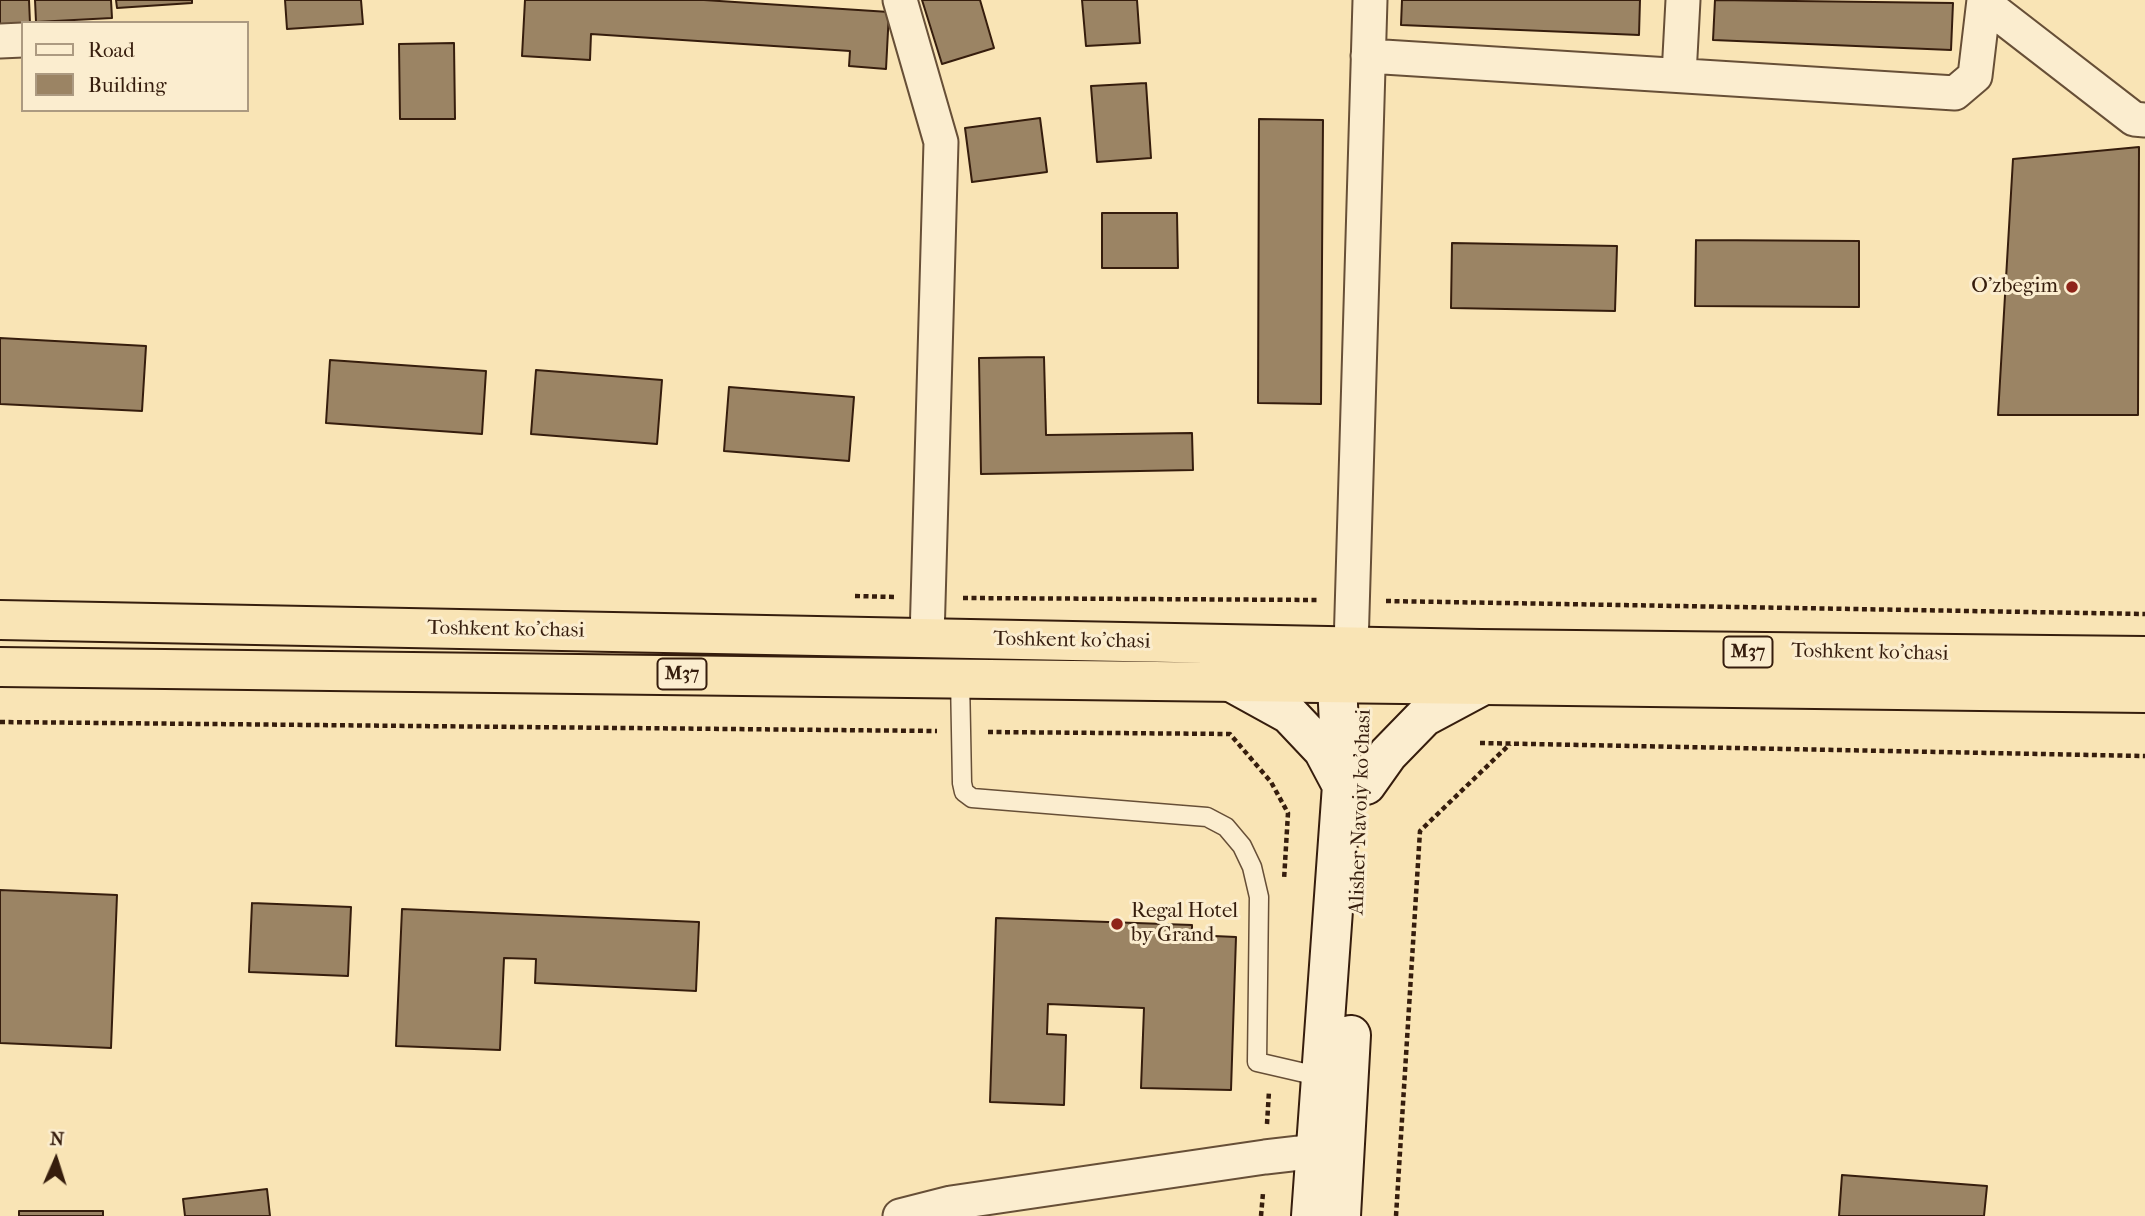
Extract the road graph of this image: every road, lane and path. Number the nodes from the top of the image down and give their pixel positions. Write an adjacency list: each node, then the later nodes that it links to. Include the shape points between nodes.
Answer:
1 (900, 0): 11 (street, via 941,142)
2 (1370, 0): 7 (street)
3 (1683, 0): 8 (street)
4 (1984, 1): 8 (street, via 1975,76 1955,93); 9 (street, via 2134,120)
5 (21, 40): 6 (street)
6 (0, 41)
7 (1368, 56): 8 (street); 12 (street)
8 (1679, 75)
9 (2145, 120)
10 (847, 596): 11 (path)
11 (928, 598): 12 (path); 15 (street)
12 (1352, 600): 13 (path); 16 (street)
13 (2145, 614)
14 (0, 620): 15 (highway, Toshkent ko'chasi / M37)
15 (927, 638): 16 (highway, Toshkent ko'chasi / M37)
16 (1351, 647): 17 (highway, Toshkent ko'chasi / M37); 21 (main road, Alisher Navoiy ko'chasi)
17 (2145, 656)
18 (0, 667): 19 (highway, Toshkent ko'chasi / M37)
19 (960, 678): 20 (highway, Toshkent ko'chasi / M37); 25 (lane)
20 (1231, 682): 21 (highway, Toshkent ko'chasi / M37); 29 (main road, via 1289,714)
21 (1350, 684): 22 (highway, Toshkent ko'chasi / M37); 29 (main road, Alisher Navoiy ko'chasi)
22 (1480, 687): 23 (highway, Toshkent ko'chasi / M37); 29 (main road, via 1424,716)
23 (2145, 692)
24 (0, 722): 25 (path)
25 (961, 732): 30 (path, via 1230,734 1271,782 1289,813); 31 (lane, via 962,783 972,798 1207,817 1226,827 1252,867 1259,897 1256,1056 1258,1062)
26 (1480, 743): 27 (path)
27 (1510, 744): 28 (path); 40 (path, via 1420,831)
28 (2145, 756)
29 (1354, 785): 32 (main road, Alisher Navoiy ko'chasi); 33 (main road, Alisher Navoiy ko'chasi)
30 (1283, 894)
31 (1271, 1067): 32 (lane); 34 (path)
32 (1322, 1077): 33 (main road, Alisher Navoiy ko'chasi)
33 (1331, 1151): 34 (street); 38 (main road, Alisher Navoiy ko'chasi); 39 (main road, Alisher Navoiy ko'chasi)
34 (1265, 1157): 35 (street); 37 (path)
35 (951, 1210): 36 (street)
36 (900, 1216)
37 (1261, 1216)
38 (1311, 1216)
39 (1341, 1216)
40 (1396, 1216)

